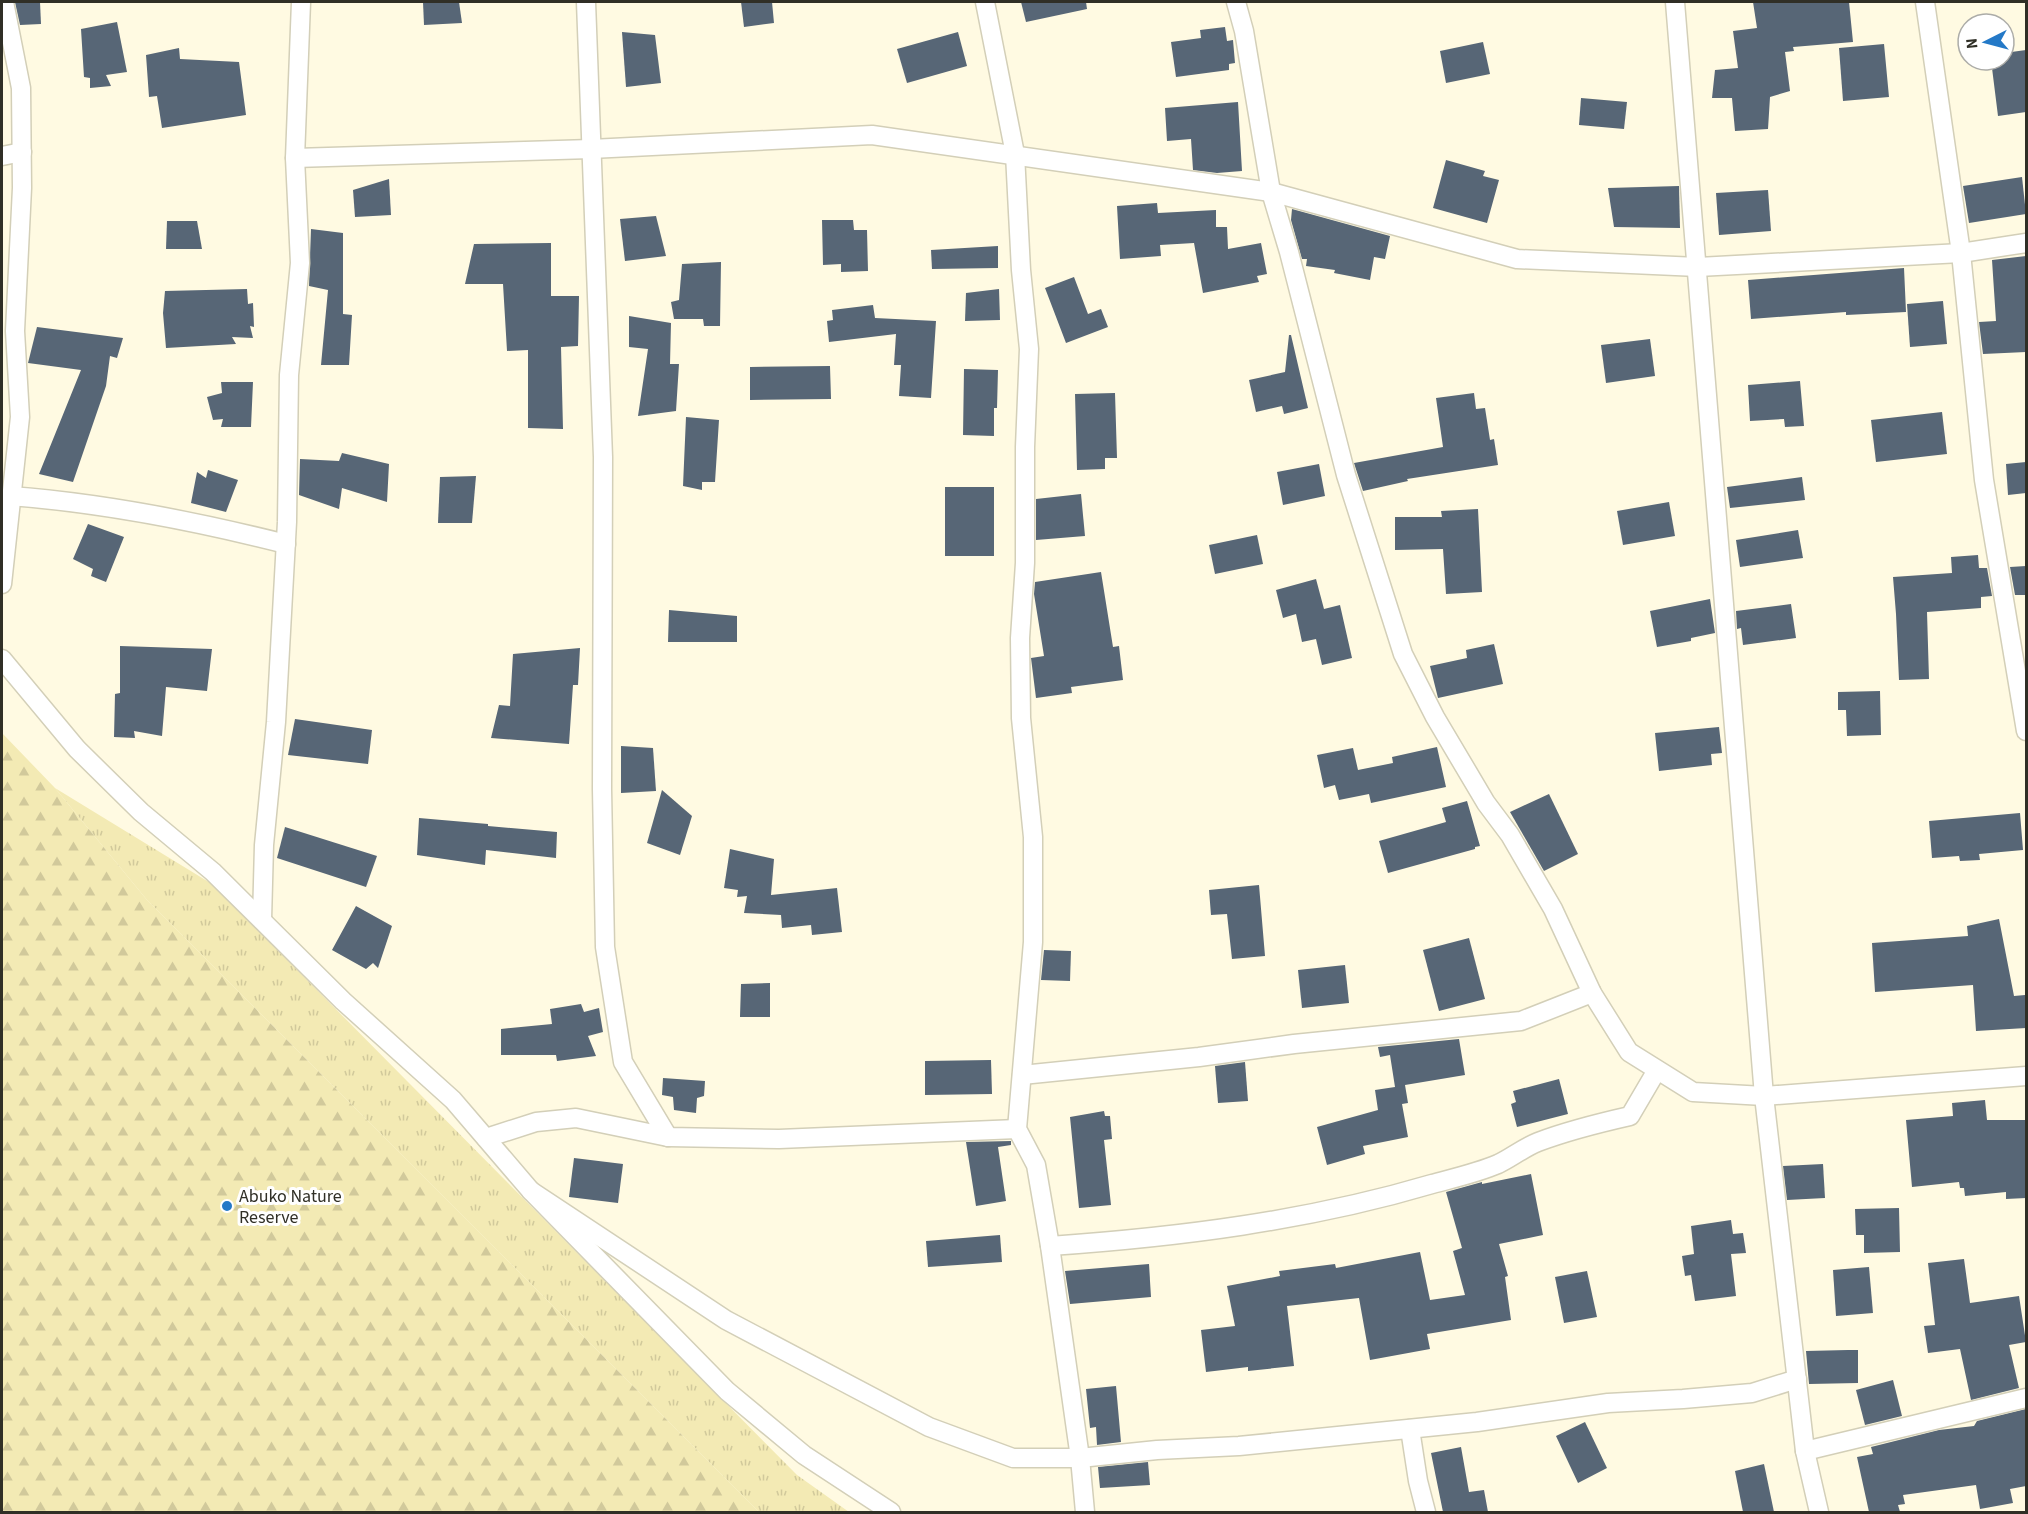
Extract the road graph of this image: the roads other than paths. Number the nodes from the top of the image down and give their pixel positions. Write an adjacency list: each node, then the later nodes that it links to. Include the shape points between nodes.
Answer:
1 (4, 2): 9 (street, via 21,88)
2 (301, 2): 12 (street)
3 (586, 2): 8 (street)
4 (985, 2): 10 (street)
5 (1236, 2): 13 (street)
6 (1675, 2): 16 (street)
7 (1925, 2): 15 (street)
8 (591, 149): 10 (street, via 872,135); 12 (street); 29 (street, via 603,457 605,947 623,1062)
9 (22, 152): 11 (street); 17 (street, via 15,332 20,417)
10 (1015, 154): 13 (street); 25 (street, via 1029,349 1021,718 1033,837 1033,942)
11 (2, 156)
12 (296, 158): 18 (street, via 300,263 289,375)
13 (1271, 192): 16 (street, via 1517,259); 23 (street, via 1346,475 1403,654 1485,803 1510,836 1553,909)
14 (2026, 243): 15 (street)
15 (1960, 253): 16 (street); 21 (street, via 1984,480)
16 (1698, 267): 27 (street)
17 (10, 496): 18 (street, via 119,508); 19 (street)
18 (286, 544): 22 (street)
19 (2, 584)
20 (2, 659): 22 (street, via 77,749)
21 (2026, 731)
22 (262, 920): 30 (street, via 343,1001 453,1100)
23 (1592, 993): 24 (street, via 1629,1052); 25 (street, via 1521,1021)
24 (1657, 1070): 27 (street, via 1693,1092); 32 (street, via 1630,1116 1535,1143 1498,1164 1431,1185 1290,1219 1131,1240)
25 (1022, 1075): 28 (street)
26 (2026, 1076): 27 (street)
27 (1764, 1095): 33 (street)
28 (1017, 1129): 29 (street, via 779,1139); 32 (street, via 1035,1165)
29 (668, 1137): 30 (street, via 576,1118 536,1122)
30 (486, 1138): 31 (street)
31 (531, 1191): 37 (street, via 726,1320 928,1427 1013,1458); 38 (street, via 727,1390 804,1455)
32 (1050, 1246): 37 (street)
33 (1797, 1379): 35 (street, via 1752,1393 1608,1402); 36 (street)
34 (2026, 1398): 36 (street)
35 (1410, 1429): 37 (street); 40 (street)
36 (1805, 1451): 41 (street)
37 (1080, 1458): 39 (street)
38 (891, 1512)
39 (1085, 1512)
40 (1426, 1512)
41 (1819, 1512)

